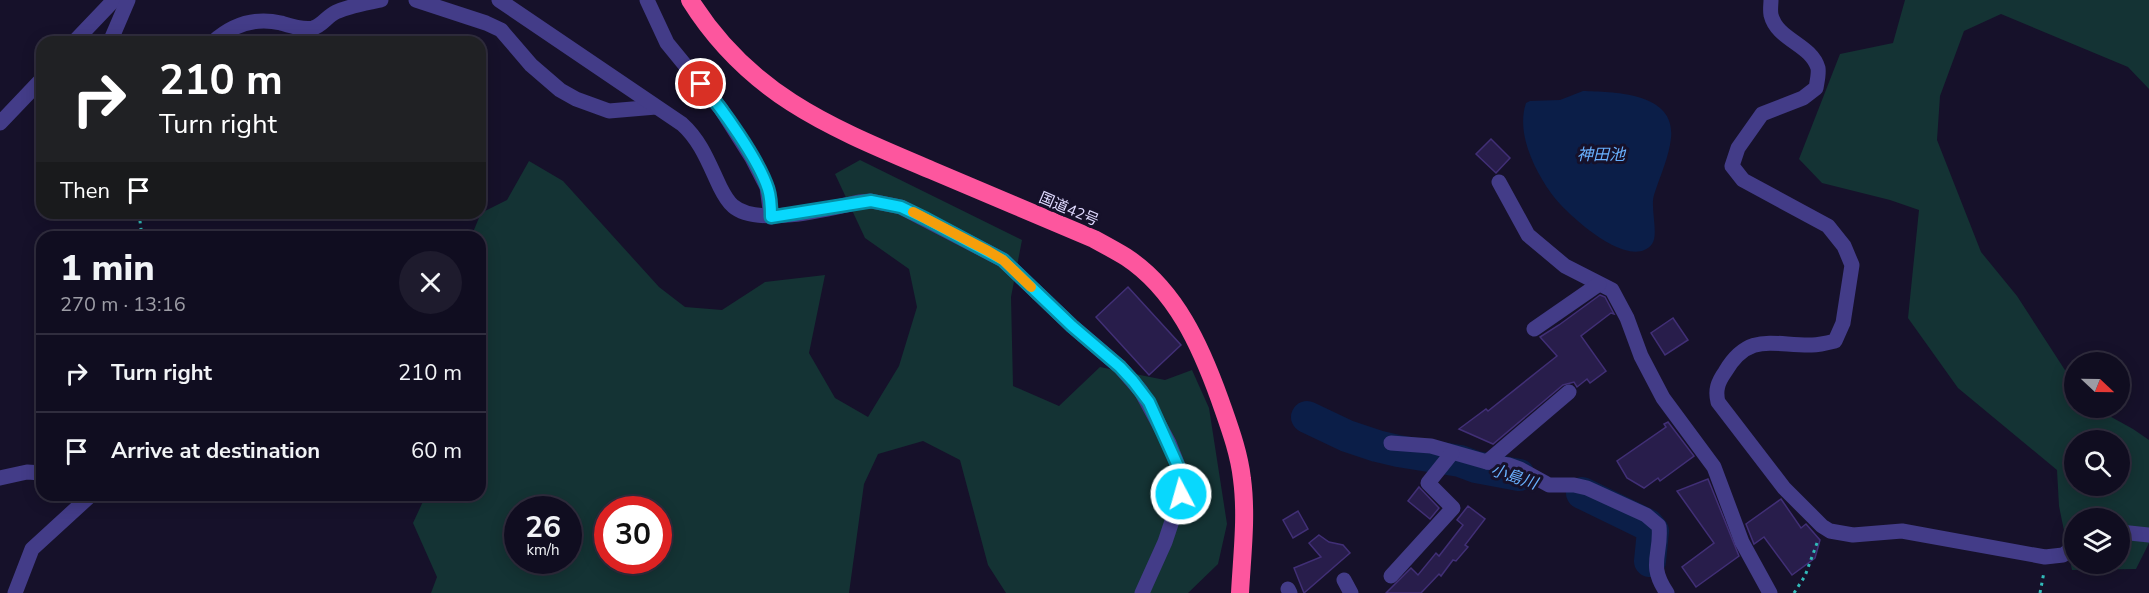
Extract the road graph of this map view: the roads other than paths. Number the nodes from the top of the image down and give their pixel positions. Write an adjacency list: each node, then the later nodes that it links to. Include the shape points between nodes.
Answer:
1 (114, 0): 9 (street)
2 (128, 0): 10 (street)
3 (381, 0): 11 (street, via 339,11 309,28 259,20 242,23)
4 (416, 0): 13 (street, via 501,30 531,65 576,99 609,111)
5 (499, 0): 13 (street)
6 (647, 0): 16 (street, via 667,43 709,92 752,158 767,187)
7 (690, 0): 32 (highway, 国道42号, via 726,48 785,100 841,131 1094,239 1128,258 1156,284 1200,349 1238,455 1244,502)
8 (1770, 0): 28 (street, via 1771,15 1778,28 1810,54 1818,70 1816,88 1803,98 1762,114 1738,148 1732,166 1743,180 1828,226 1844,246 1852,265 1848,300 1835,341 1752,345 1733,360 1718,383 1718,402 1784,488 1830,531 1852,535 1902,531 2045,557)
9 (80, 36)
10 (113, 36)
11 (220, 36)
12 (36, 85): 14 (street)
13 (656, 107): 16 (street, via 692,133 732,206 749,214)
14 (0, 123)
15 (1499, 182): 17 (street, via 1528,234 1565,266)
16 (771, 217): 31 (street, via 871,201 901,207 1003,260 1120,367 1149,402 1184,482 1165,542)
17 (1599, 284): 18 (street); 34 (street, via 1609,287 1617,297 1658,389 1714,467 1742,542)
18 (1534, 329)
19 (1569, 392): 22 (street)
20 (1391, 443): 21 (street, via 1431,446)
21 (1452, 453): 22 (street); 29 (street, via 1428,483 1453,508)
22 (1487, 462): 33 (street, via 1520,469 1549,485 1587,488 1646,514 1659,526 1655,563 1657,577)
23 (36, 473): 24 (street)
24 (0, 478)
25 (84, 501): 30 (street, via 32,549)
26 (2130, 533): 27 (street)
27 (2149, 535)
28 (2064, 554)
29 (1391, 576)
30 (15, 593)
31 (1142, 593)
32 (1240, 593)
33 (1667, 593)
34 (1770, 593)

